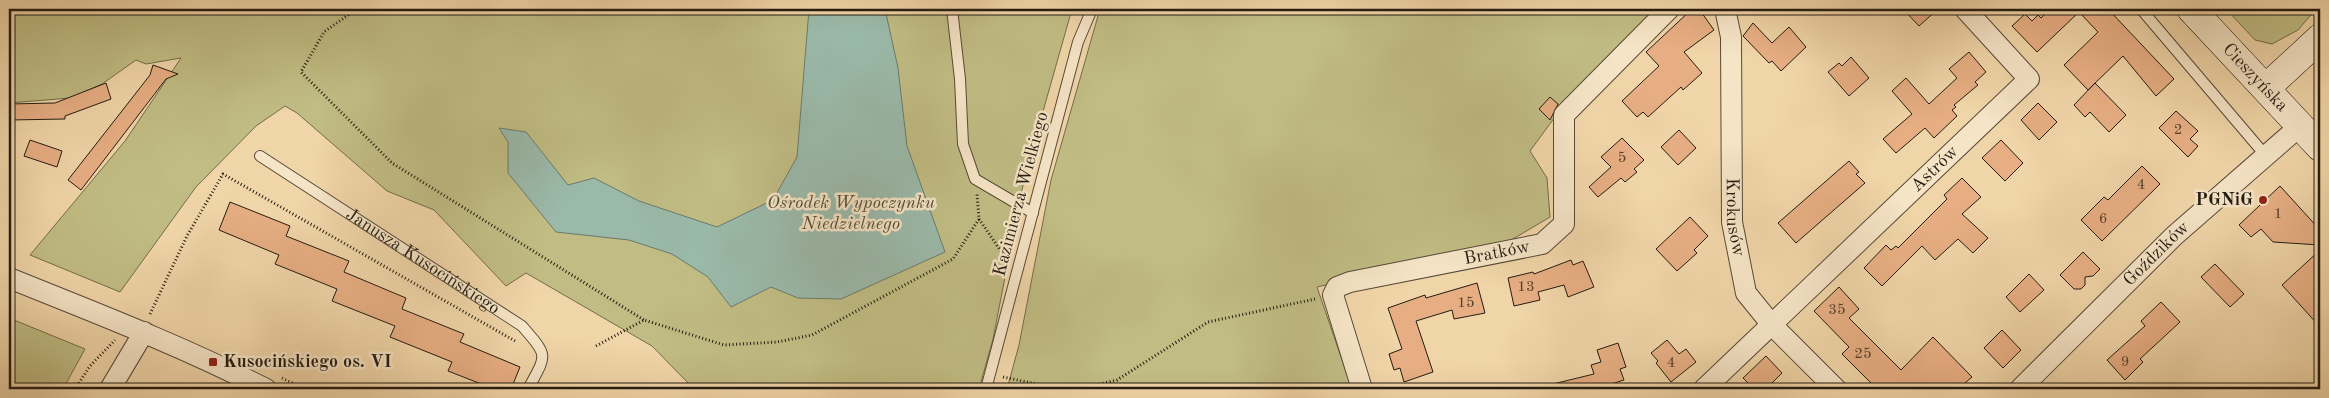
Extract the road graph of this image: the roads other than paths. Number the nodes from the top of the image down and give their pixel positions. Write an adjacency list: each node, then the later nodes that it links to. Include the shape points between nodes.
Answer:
1 (952, 9): 14 (lane, via 963,144 975,179)
2 (1092, 9): 14 (lane, Kazimierza Wielkiego, via 1078,42)
3 (1669, 9): 22 (street, Bratków, via 1564,115 1564,224 1542,244 1337,287 1333,295)
4 (1725, 9): 17 (street, Krokusów, via 1731,37 1732,222 1746,293)
5 (1965, 9): 17 (street, Astrów, via 2029,79)
6 (2141, 9): 13 (lane)
7 (2191, 9): 9 (main road, Cieszyńska)
8 (2320, 38): 9 (main road)
9 (2266, 88): 10 (main road, Cieszyńska)
10 (2300, 126): 11 (main road, Cieszyńska); 13 (street, Goździków)
11 (2320, 147)
12 (260, 156): 20 (lane, Janusza Kusocińskiego, via 522,326 542,350 543,361)
13 (2266, 156): 25 (street, Goździków, via 2174,236)
14 (1033, 213): 21 (lane, Kazimierza Wielkiego)
15 (9, 278): 16 (street)
16 (147, 323): 18 (street); 19 (street)
17 (1772, 325): 23 (street); 24 (street, Krokusów)
18 (110, 389)
19 (266, 389)
20 (528, 389)
21 (986, 389)
22 (1362, 389)
23 (1704, 389)
24 (1836, 389)
25 (2020, 389)

